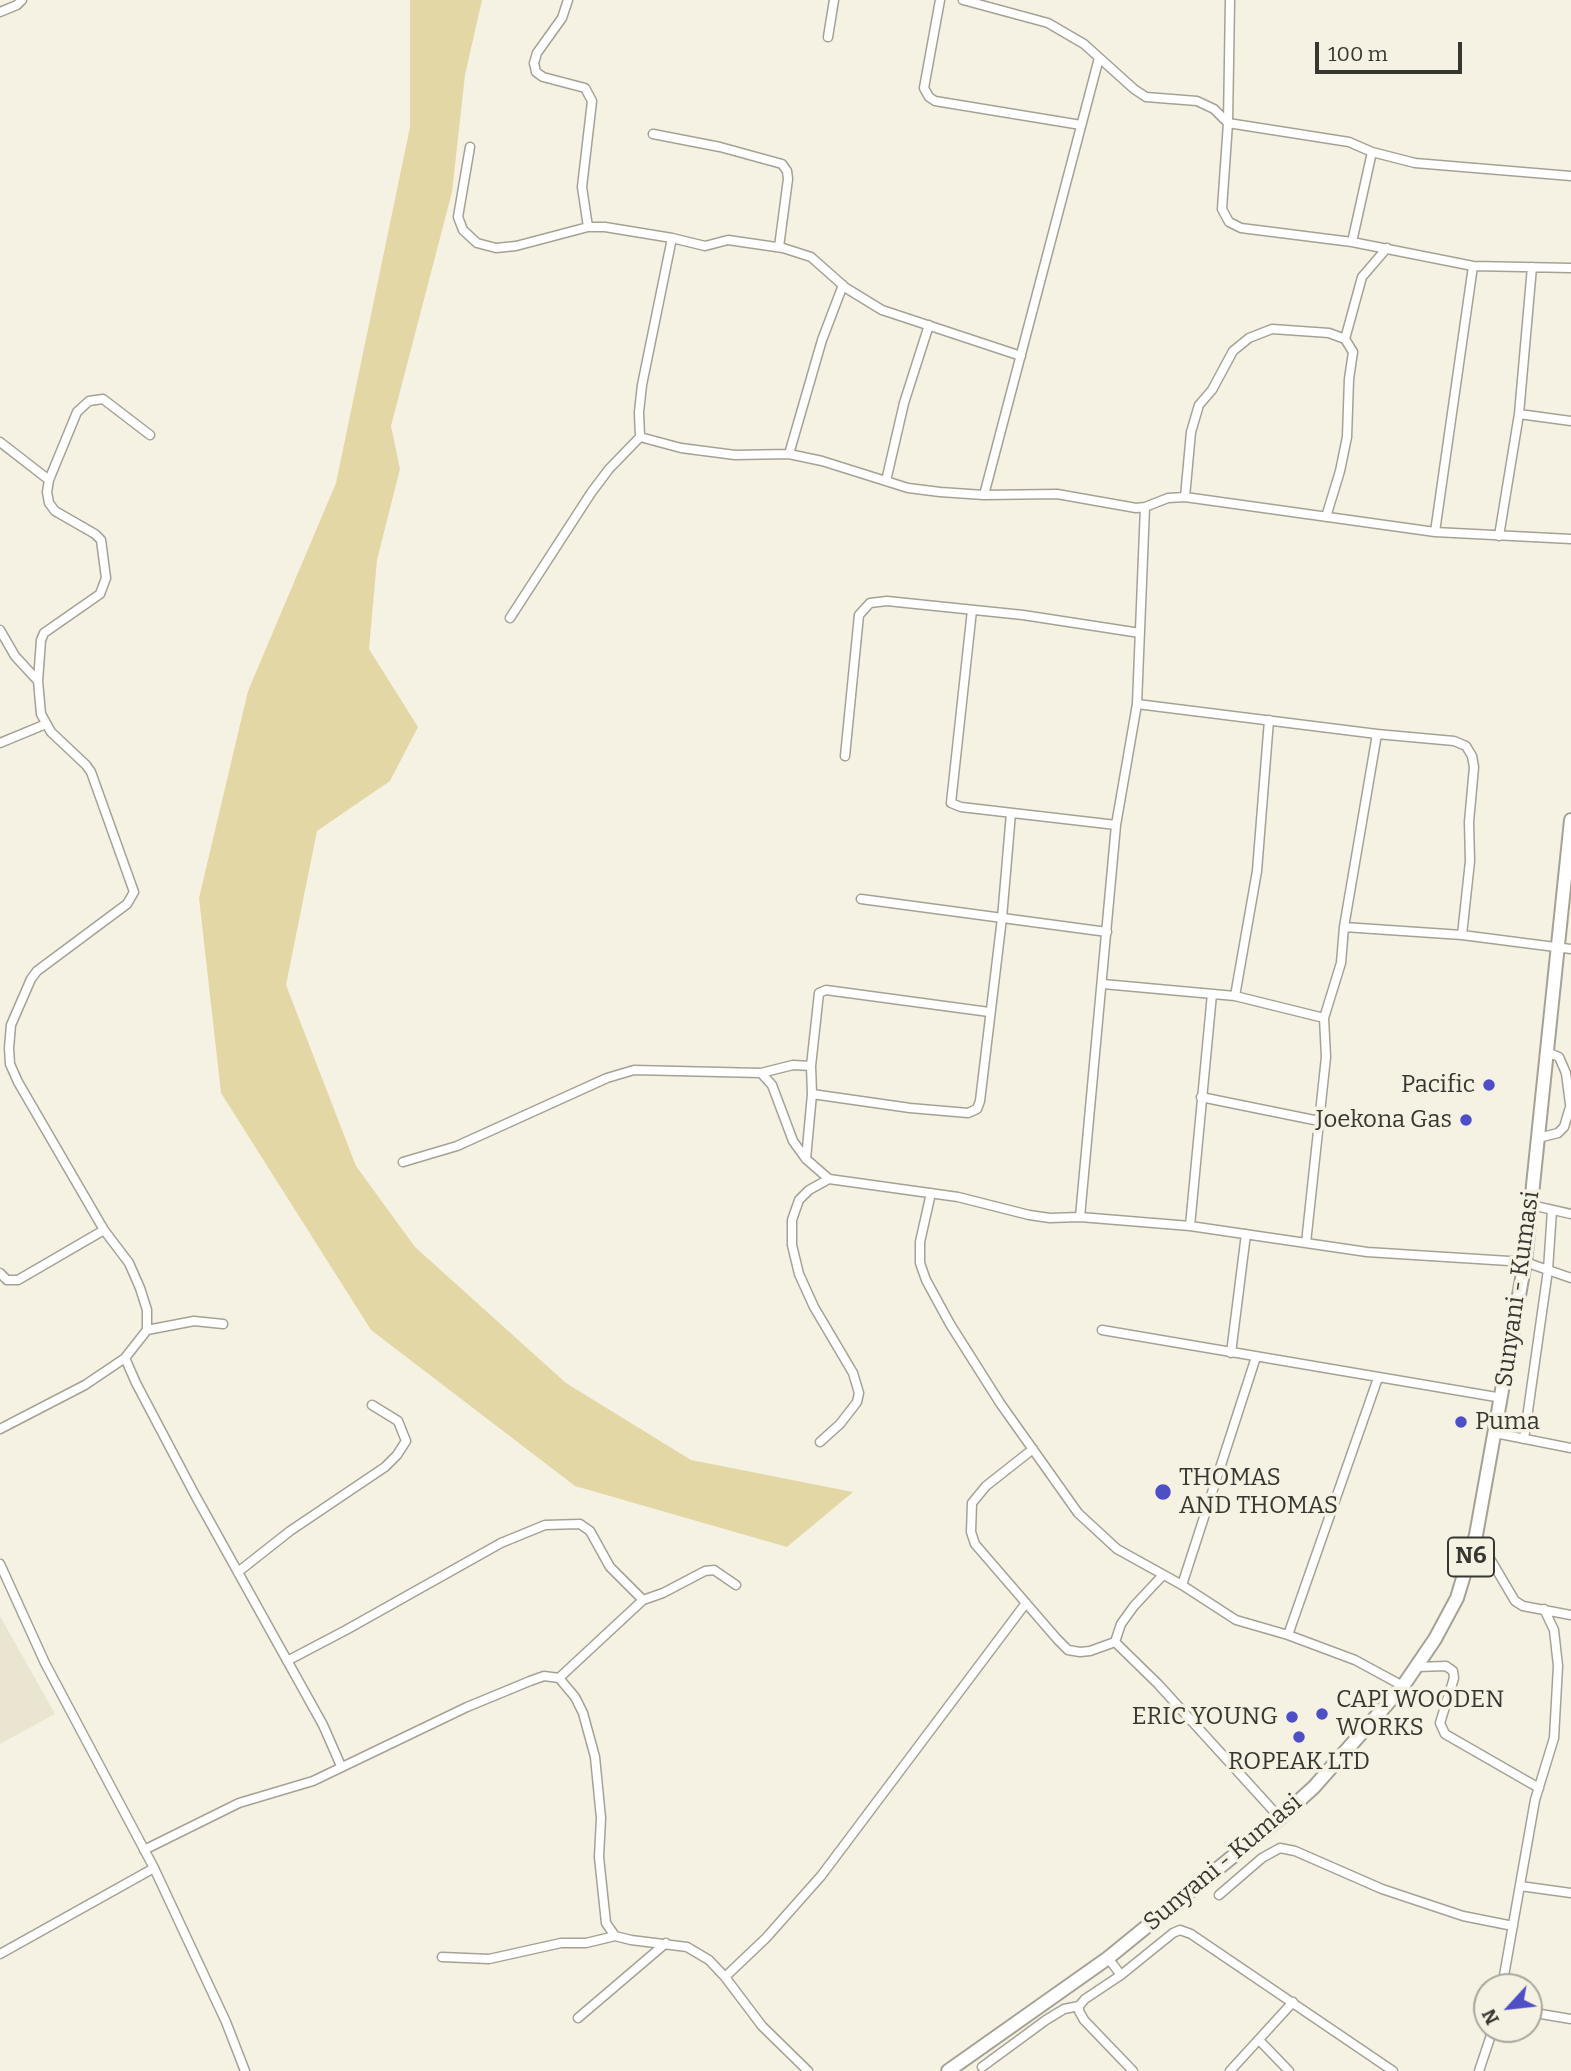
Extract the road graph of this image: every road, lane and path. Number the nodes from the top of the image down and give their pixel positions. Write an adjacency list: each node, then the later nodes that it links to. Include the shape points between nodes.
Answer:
1 (22, 0): 7 (street)
2 (568, 0): 16 (street, via 534,62 543,77 585,88 592,100 582,187)
3 (835, 0): 8 (street)
4 (940, 0): 11 (street, via 924,88 929,96)
5 (963, 0): 9 (street, via 1048,23)
6 (1230, 0): 10 (street)
7 (0, 12)
8 (828, 37)
9 (1099, 58): 10 (street, via 1146,97 1197,101); 11 (street)
10 (1228, 123): 14 (street, via 1349,142); 18 (street, via 1222,209 1229,222 1241,228)
11 (1081, 125): 27 (street)
12 (653, 134): 19 (street, via 782,164 788,178)
13 (470, 146): 16 (street, via 458,217 463,230 477,243 496,248 516,246)
14 (1372, 152): 15 (street, via 1415,163); 18 (street)
15 (1571, 176)
16 (588, 228): 17 (street)
17 (672, 238): 19 (street, via 705,246 728,240); 31 (street, via 642,385)
18 (1352, 242): 20 (street)
19 (779, 247): 24 (street, via 811,257)
20 (1387, 248): 21 (street); 26 (street, via 1362,277)
21 (1473, 266): 22 (street); 40 (street)
22 (1532, 267): 23 (street); 28 (street)
23 (1571, 268)
24 (843, 285): 25 (street, via 882,310); 33 (street)
25 (929, 325): 27 (street); 35 (street)
26 (1345, 339): 37 (street, via 1329,333 1272,329 1233,351 1199,405 1191,432); 39 (street, via 1353,352 1347,437)
27 (1021, 356): 36 (street)
28 (1519, 414): 29 (street); 41 (street)
29 (1571, 421)
30 (150, 435): 34 (street, via 103,399 89,401 77,412)
31 (640, 437): 33 (street, via 735,455); 44 (street, via 591,493)
32 (1, 444): 34 (street)
33 (789, 454): 35 (street)
34 (48, 480): 47 (street, via 49,503 55,511 100,540 106,578 100,594 44,633)
35 (886, 481): 36 (street)
36 (984, 495): 38 (street, via 1057,494)
37 (1185, 497): 38 (street); 39 (street)
38 (1145, 507): 46 (street)
39 (1326, 517): 40 (street)
40 (1435, 532): 41 (street)
41 (1499, 536): 42 (street)
42 (1571, 539)
43 (972, 610): 46 (street); 53 (street, via 887,601 870,603 859,615); 54 (street, via 950,799 954,806)
44 (510, 618)
45 (0, 631): 47 (street)
46 (1140, 633): 48 (street)
47 (38, 681): 50 (street)
48 (1137, 704): 49 (street); 56 (street)
49 (1269, 720): 51 (street); 65 (street, via 1257,871)
50 (46, 724): 52 (street); 85 (street, via 91,772 134,892 127,904 31,979 11,1025 10,1064)
51 (1377, 734): 59 (street); 61 (street, via 1454,741 1466,746 1472,756 1470,861)
52 (0, 743)
53 (845, 756)
54 (1011, 813): 56 (street); 58 (street)
55 (1571, 820): 62 (main road, Sunyani - Kumasi / N6)
56 (1116, 825): 60 (street)
57 (861, 899): 58 (street)
58 (1002, 918): 60 (street); 66 (street)
59 (1344, 927): 61 (street); 67 (street, via 1337,979)
60 (1107, 932): 63 (street)
61 (1462, 935): 62 (street)
62 (1564, 949): 68 (main road, Sunyani - Kumasi / N6)
63 (1103, 984): 64 (street); 83 (street)
64 (1212, 994): 65 (street); 72 (street)
65 (1235, 996): 67 (street)
66 (989, 1012): 69 (street, via 826,990 819,993); 71 (street, via 977,1109 968,1113 910,1108)
67 (1324, 1018): 74 (street, via 1327,1044)
68 (1547, 1052): 73 (street, via 1559,1057); 75 (main road, Sunyani - Kumasi / N6)
69 (811, 1066): 70 (street); 71 (street)
70 (761, 1073): 76 (street, via 775,1092 793,1141); 77 (street, via 634,1070 457,1146)
71 (812, 1094): 76 (street)
72 (1201, 1097): 74 (street); 84 (street)
73 (1571, 1104): 75 (street, via 1564,1127)
74 (1319, 1121): 87 (street)
75 (1538, 1138): 80 (main road, Sunyani - Kumasi / N6)
76 (806, 1159): 78 (street)
77 (403, 1162)
78 (829, 1179): 79 (street); 104 (street, via 799,1199 792,1220 792,1245 799,1274 853,1373 859,1393 840,1424)
79 (931, 1193): 83 (street, via 1028,1215); 106 (street, via 919,1242 926,1280 969,1355)
80 (1531, 1205): 81 (street); 88 (main road, Sunyani - Kumasi / N6)
81 (1552, 1210): 82 (street); 89 (street)
82 (1571, 1214)
83 (1080, 1217): 84 (street)
84 (1190, 1226): 86 (street)
85 (104, 1230): 90 (street, via 18,1280 7,1280); 93 (street, via 129,1263 147,1310)
86 (1246, 1234): 87 (street); 95 (street)
87 (1306, 1243): 88 (street, via 1397,1255)
88 (1525, 1262): 89 (street); 99 (main road, Sunyani - Kumasi / N6)
89 (1548, 1270): 91 (street); 103 (street)
90 (0, 1273)
91 (1571, 1278)
92 (223, 1324): 93 (street, via 194,1321)
93 (147, 1330): 97 (street)
94 (1102, 1330): 95 (street)
95 (1231, 1353): 96 (street)
96 (1256, 1357): 98 (street); 112 (street)
97 (125, 1358): 101 (street, via 86,1385); 109 (street)
98 (1378, 1378): 99 (street); 117 (street)
99 (1502, 1398): 102 (main road, Sunyani - Kumasi / N6)
100 (372, 1405): 109 (street, via 398,1422 406,1441 397,1455)
101 (0, 1429)
102 (1495, 1433): 103 (street); 107 (main road, Sunyani - Kumasi / N6)
103 (1524, 1439): 105 (street)
104 (820, 1442)
105 (1571, 1448)
106 (1033, 1449): 110 (street, via 1078,1513 1117,1549); 114 (street, via 972,1503 975,1544)
107 (1476, 1535): 115 (street, via 1515,1601); 120 (main road, Sunyani - Kumasi / N6, via 1457,1598)
108 (0, 1564): 126 (street, via 45,1663)
109 (238, 1572): 119 (street)
110 (1163, 1575): 112 (street); 118 (street, via 1121,1624)
111 (736, 1585): 113 (street, via 714,1570 705,1571)
112 (1182, 1585): 117 (street, via 1236,1620)
113 (643, 1600): 119 (street, via 610,1567 590,1531 580,1524 545,1525 501,1543); 121 (street)
114 (1026, 1603): 118 (street, via 1068,1650 1090,1651); 139 (street, via 821,1876)
115 (1544, 1609): 116 (street); 124 (street, via 1554,1629 1558,1666 1553,1738)
116 (1571, 1615)
117 (1287, 1635): 122 (street, via 1355,1660)
118 (1115, 1642): 125 (street)
119 (287, 1661): 123 (street)
120 (1417, 1667): 122 (main road, Sunyani - Kumasi / N6); 124 (street, via 1446,1666 1453,1671 1440,1723 1446,1734)
121 (559, 1678): 123 (street, via 544,1676 530,1681); 132 (street, via 583,1713 595,1757 601,1818 599,1857 607,1923)
122 (1403, 1686): 125 (main road, Sunyani - Kumasi / N6, via 1314,1787)
123 (341, 1766): 126 (street, via 313,1781 239,1803)
124 (1539, 1788): 128 (street)
125 (1280, 1818): 136 (main road, Sunyani - Kumasi / N6)
126 (144, 1850): 127 (street)
127 (154, 1868): 134 (street); 149 (street)
128 (1520, 1886): 129 (street); 131 (street)
129 (1571, 1893)
130 (1219, 1895): 131 (street, via 1280,1848 1382,1889)
131 (1513, 1927): 137 (street)
132 (615, 1936): 133 (street); 135 (street, via 489,1959)
133 (666, 1944): 139 (street, via 687,1947); 143 (street)
134 (0, 1954)
135 (442, 1957)
136 (1108, 1958): 138 (street); 147 (main road, Sunyani - Kumasi / N6)
137 (1505, 1973)
138 (1121, 1975): 140 (street, via 1180,1930); 141 (street)
139 (725, 1976): 150 (street, via 762,2026)
140 (1293, 2002): 145 (street); 155 (street)
141 (1079, 2006): 148 (street, via 1046,2020); 152 (street, via 1084,2020)
142 (1543, 2014): 144 (street)
143 (578, 2018)
144 (1571, 2019)
145 (1259, 2041): 153 (street); 154 (street)
146 (1488, 2043): 156 (street)
147 (970, 2056): 148 (street); 151 (main road, Sunyani - Kumasi / N6)
148 (984, 2069)
149 (245, 2071)
150 (808, 2071)
151 (948, 2071)
152 (1133, 2071)
153 (1230, 2071)
154 (1289, 2071)
155 (1393, 2071)
156 (1479, 2071)

